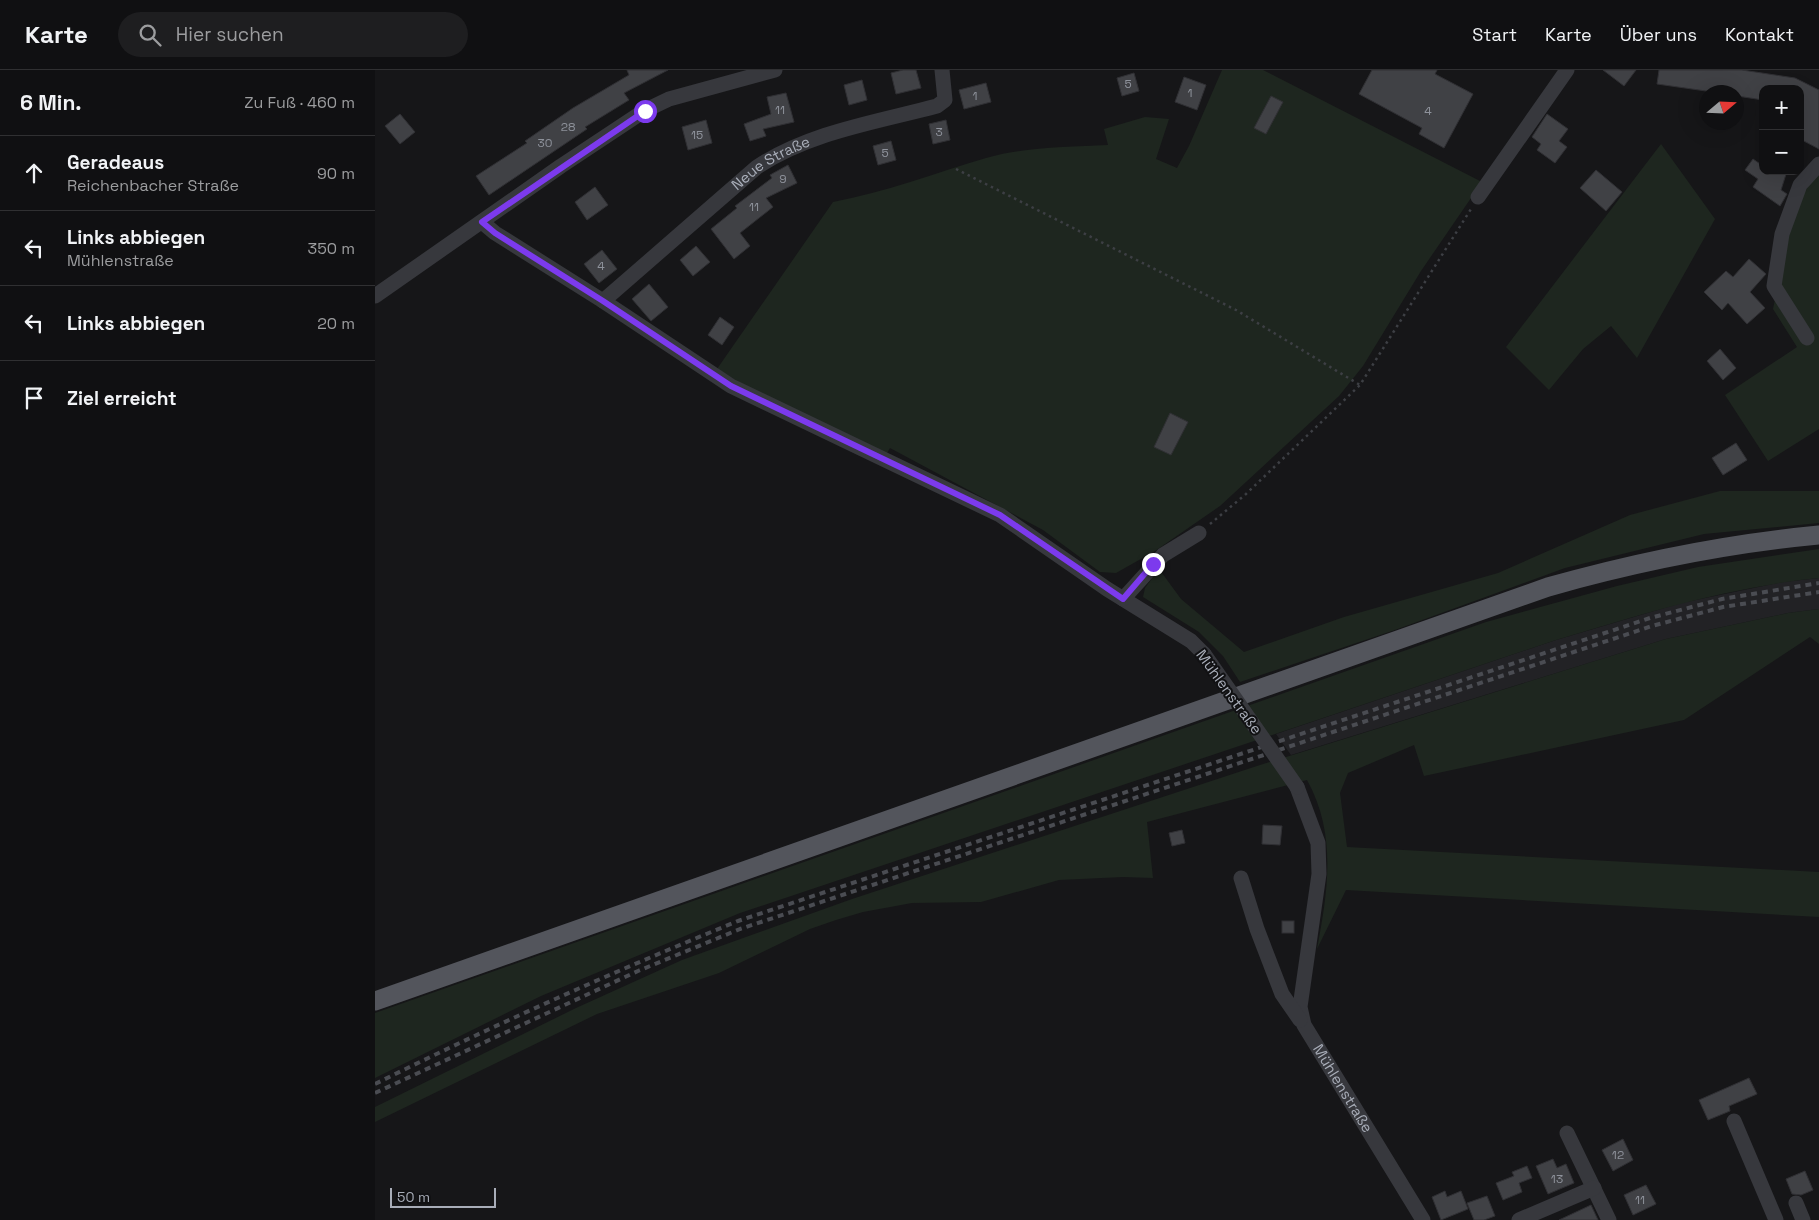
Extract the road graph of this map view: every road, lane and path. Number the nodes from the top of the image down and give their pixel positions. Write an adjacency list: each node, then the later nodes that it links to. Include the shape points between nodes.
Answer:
1 (775, 70): 7 (street, via 676,97 650,108)
2 (942, 70): 9 (street, Neue Straße, via 945,100 937,106 804,142 778,153 757,167)
3 (1567, 70): 6 (street)
4 (1819, 164): 10 (street, via 1800,185 1782,234 1774,286)
5 (956, 170): 11 (path, via 1236,310)
6 (1478, 197): 11 (path)
7 (482, 222): 8 (street); 9 (street, Mühlenstraße)
8 (375, 296)
9 (603, 301): 14 (street, Mühlenstraße, via 731,386 1000,515)
10 (1807, 338)
11 (1361, 385): 12 (path, via 1246,494)
12 (1199, 533): 14 (street, via 1163,555)
13 (1819, 535): 16 (main road, via 1697,550 1548,587)
14 (1123, 599): 17 (street, Mühlenstraße, bridge, via 1191,641 1205,654 1297,787 1318,843 1319,874 1300,1007)
15 (1241, 878): 17 (street, via 1282,994)
16 (375, 1001)
17 (1304, 1026): 22 (street, Mühlenstraße)
18 (1735, 1121): 25 (street)
19 (1567, 1133): 20 (street)
20 (1594, 1188): 23 (street); 24 (street)
21 (1796, 1203): 26 (street)
22 (1423, 1220)
23 (1519, 1220)
24 (1609, 1220)
25 (1776, 1220)
26 (1803, 1220)

